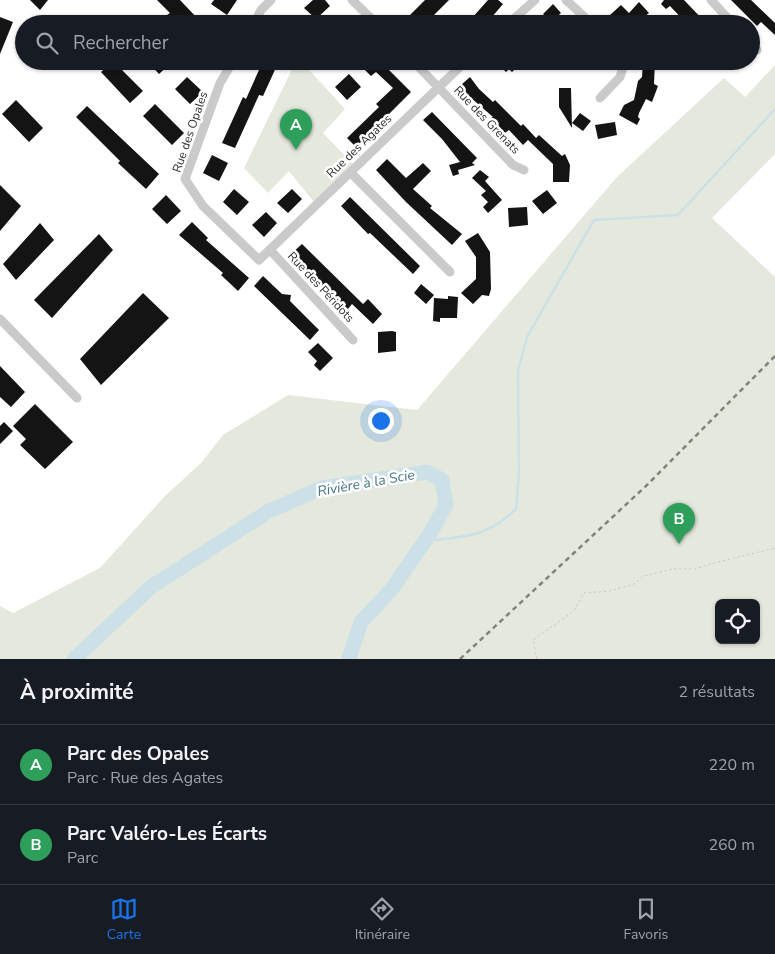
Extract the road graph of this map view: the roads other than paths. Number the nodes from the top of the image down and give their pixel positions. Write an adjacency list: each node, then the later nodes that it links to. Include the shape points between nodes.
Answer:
1 (271, 0): 6 (street)
2 (352, 0): 7 (street)
3 (535, 0): 8 (street)
4 (566, 0): 9 (street)
5 (711, 0): 10 (street)
6 (258, 15)
7 (368, 15)
8 (518, 15)
9 (582, 15)
10 (725, 15)
11 (228, 70): 19 (street, Rue des Opales, via 185,179 203,206 259,260)
12 (422, 70): 15 (street, Rue des Grenats)
13 (456, 70): 15 (street, Rue des Agates)
14 (622, 70): 16 (street, via 620,77)
15 (438, 87): 17 (street, Rue des Grenats, via 513,165); 18 (street, Rue des Agates)
16 (600, 98)
17 (524, 170)
18 (351, 173): 19 (street, Rue des Agates); 20 (street)
19 (271, 251): 22 (street, Rue des Péridots)
20 (450, 272)
21 (0, 319): 23 (street)
22 (353, 340)
23 (77, 398)

